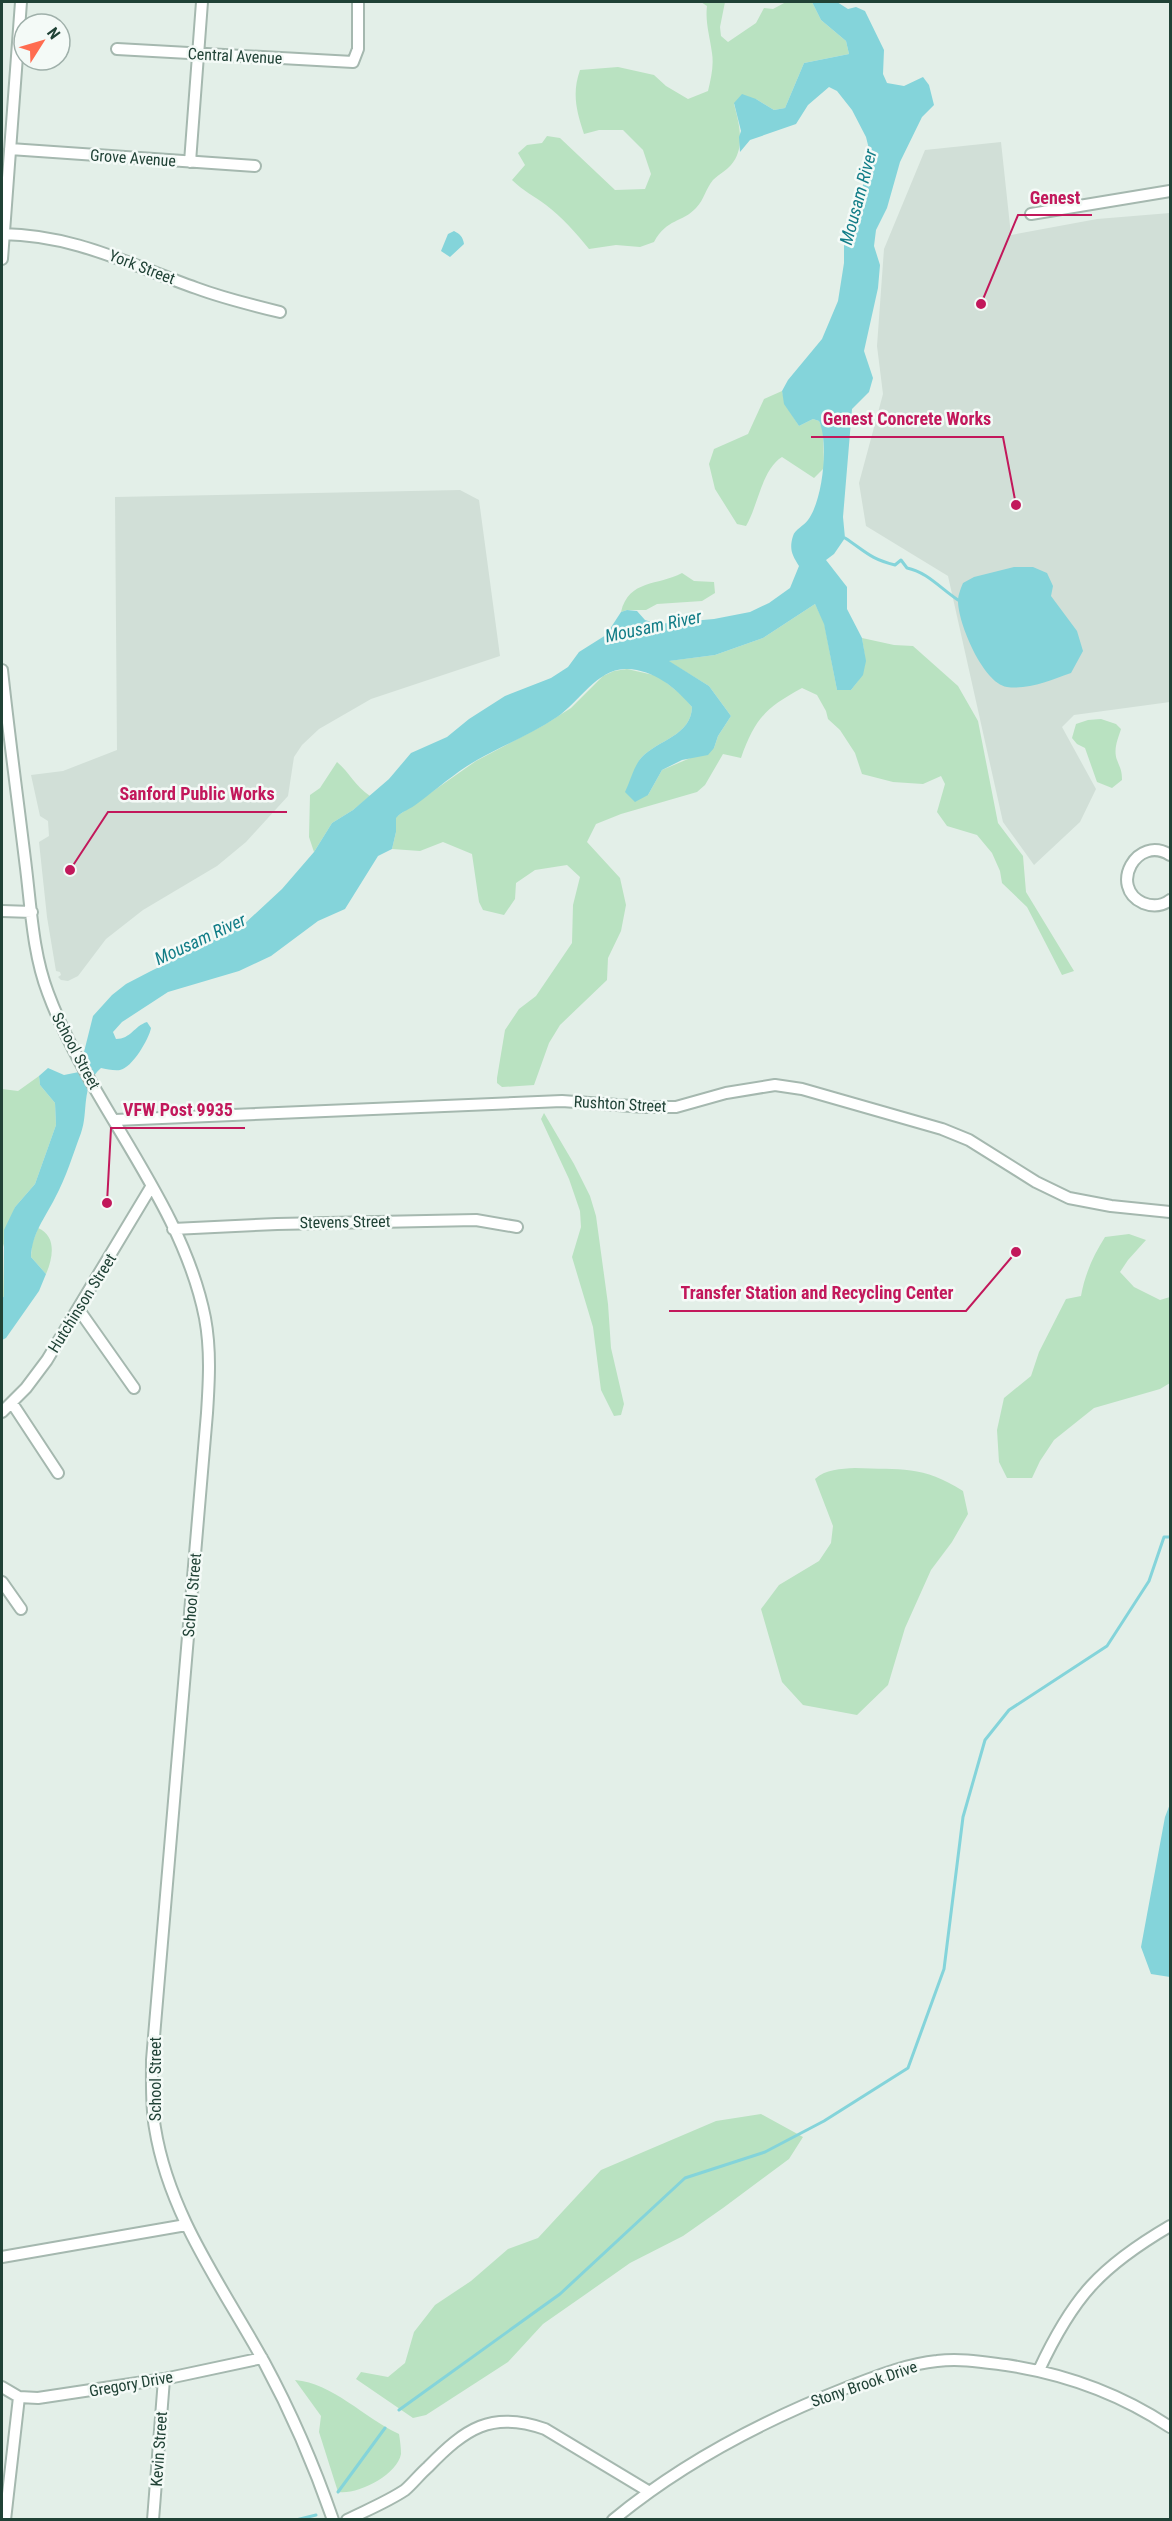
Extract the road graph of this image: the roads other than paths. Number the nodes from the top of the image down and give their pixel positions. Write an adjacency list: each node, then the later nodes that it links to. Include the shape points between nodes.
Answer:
1 (21, 2): 7 (street)
2 (202, 2): 5 (street)
3 (358, 2): 5 (street, Central Avenue, via 358,49 353,62)
4 (117, 48): 5 (street, Central Avenue)
5 (197, 54): 9 (street)
6 (2, 100): 7 (street)
7 (13, 102): 8 (street)
8 (10, 149): 9 (street, Grove Avenue); 13 (street)
9 (190, 162): 10 (street, Grove Avenue)
10 (255, 166)
11 (1170, 191): 12 (street)
12 (1031, 214)
13 (3, 234): 14 (street); 15 (street, York Street, via 40,236 86,246 196,288)
14 (2, 259)
15 (280, 312)
16 (2, 670): 17 (street, School Street)
17 (5, 728): 21 (street, School Street)
18 (1170, 855): 19 (street, via 1156,850 1144,852 1131,863 1127,874 1128,886 1137,899 1149,905)
19 (1169, 905)
20 (2, 911): 21 (street)
21 (32, 912): 22 (street, School Street, via 46,990 80,1062)
22 (115, 1120): 23 (street, School Street); 24 (street, Rushton Street, via 562,1101 676,1107 775,1085 802,1089 942,1129 969,1140 1036,1182 1070,1198)
23 (151, 1187): 26 (street, School Street); 27 (street, Hutchinson Street)
24 (1170, 1212)
25 (517, 1227): 26 (street, Stevens Street, via 466,1220)
26 (173, 1229): 34 (street, School Street, via 201,1297 210,1371 152,2060 154,2127 165,2171)
27 (79, 1310): 28 (street); 29 (street, Hutchinson Street, via 47,1360)
28 (134, 1388)
29 (12, 1403): 30 (street, Hutchinson Street); 31 (street)
30 (2, 1412)
31 (58, 1473)
32 (2, 1582): 33 (street)
33 (21, 1609)
34 (186, 2225): 36 (street); 37 (street, School Street)
35 (1168, 2230): 38 (street, via 1134,2249 1083,2293 1058,2330)
36 (2, 2257)
37 (262, 2358): 39 (street, Gregory Drive); 46 (street, School Street, via 310,2457)
38 (1039, 2370): 42 (street, Stony Brook Drive, via 1107,2392); 43 (street, Stony Brook Drive, via 985,2362 938,2361 877,2376 754,2428)
39 (164, 2379): 41 (street, Gregory Drive, via 64,2395); 45 (street, Kevin Street)
40 (2, 2387): 41 (street)
41 (19, 2397): 44 (street)
42 (1170, 2427)
43 (648, 2491): 47 (street, via 545,2429 499,2420 473,2429 453,2442 407,2488); 48 (street, Stony Brook Drive)
44 (4, 2520)
45 (153, 2520)
46 (333, 2520)
47 (347, 2520)
48 (613, 2520)

